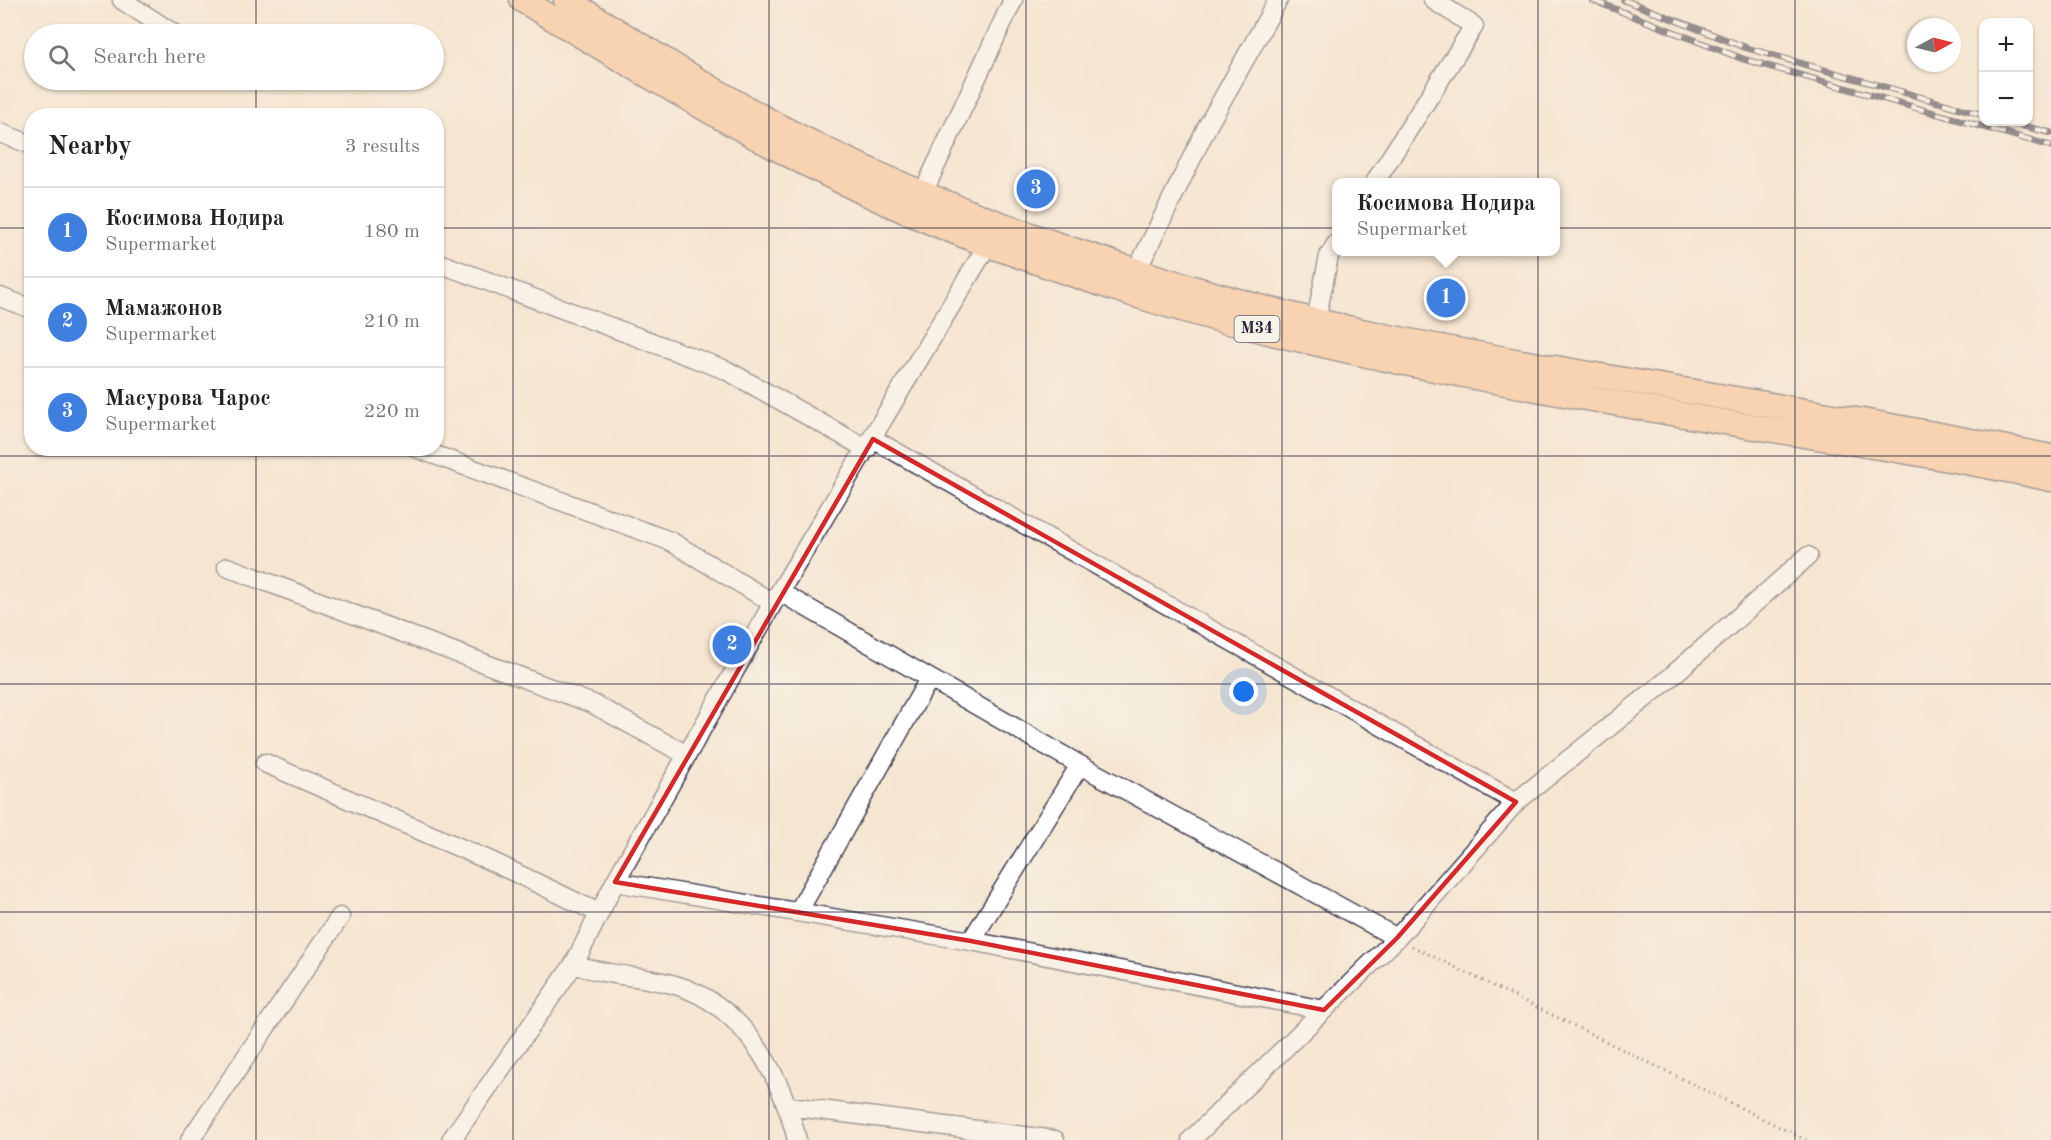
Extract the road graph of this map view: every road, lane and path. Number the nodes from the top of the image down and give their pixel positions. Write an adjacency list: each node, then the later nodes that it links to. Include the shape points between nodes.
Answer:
1 (122, 0): 7 (street)
2 (522, 0): 12 (main road, M34, via 784,154 880,200)
3 (566, 0): 11 (main road, M34, via 801,137)
4 (1013, 0): 11 (street)
5 (1278, 0): 15 (street, via 1208,124)
6 (1433, 0): 10 (street, via 1474,26)
7 (159, 24)
8 (0, 133): 9 (street)
9 (24, 142)
10 (1378, 178)
11 (923, 193): 15 (main road, M34)
12 (988, 244): 19 (main road, M34, via 1235,324); 21 (street)
13 (1332, 251): 18 (street)
14 (444, 265): 21 (street, via 726,370)
15 (1137, 270): 18 (main road, M34, via 1233,300)
16 (0, 297): 17 (street)
17 (24, 306)
18 (1316, 320): 19 (main road, M34)
19 (1453, 361): 20 (main road, M34)
20 (1707, 407): 23 (main road, M34, via 1955,437); 24 (main road, M34)
21 (870, 444): 27 (street); 32 (street)
22 (438, 456): 27 (street, via 670,541)
23 (2051, 457)
24 (2051, 479)
25 (1808, 556): 32 (street, via 1665,681)
26 (227, 567): 29 (street, via 593,704)
27 (777, 598): 28 (street); 29 (street)
28 (929, 679): 31 (street); 34 (street)
29 (687, 755): 33 (street)
30 (265, 764): 35 (street, via 495,863)
31 (1080, 765): 37 (street); 38 (street)
32 (1516, 802): 37 (street)
33 (615, 882): 34 (street); 35 (street)
34 (798, 912): 38 (street)
35 (599, 913): 39 (street)
36 (340, 917): 42 (street)
37 (1397, 938): 40 (street); 47 (path)
38 (971, 941): 40 (street)
39 (574, 964): 41 (street, via 597,973 662,981 703,995 741,1025 768,1064); 43 (street)
40 (1324, 1010): 46 (street)
41 (789, 1106): 44 (street); 45 (street)
42 (190, 1140)
43 (452, 1140)
44 (797, 1140)
45 (1055, 1140)
46 (1191, 1140)
47 (1806, 1140)

